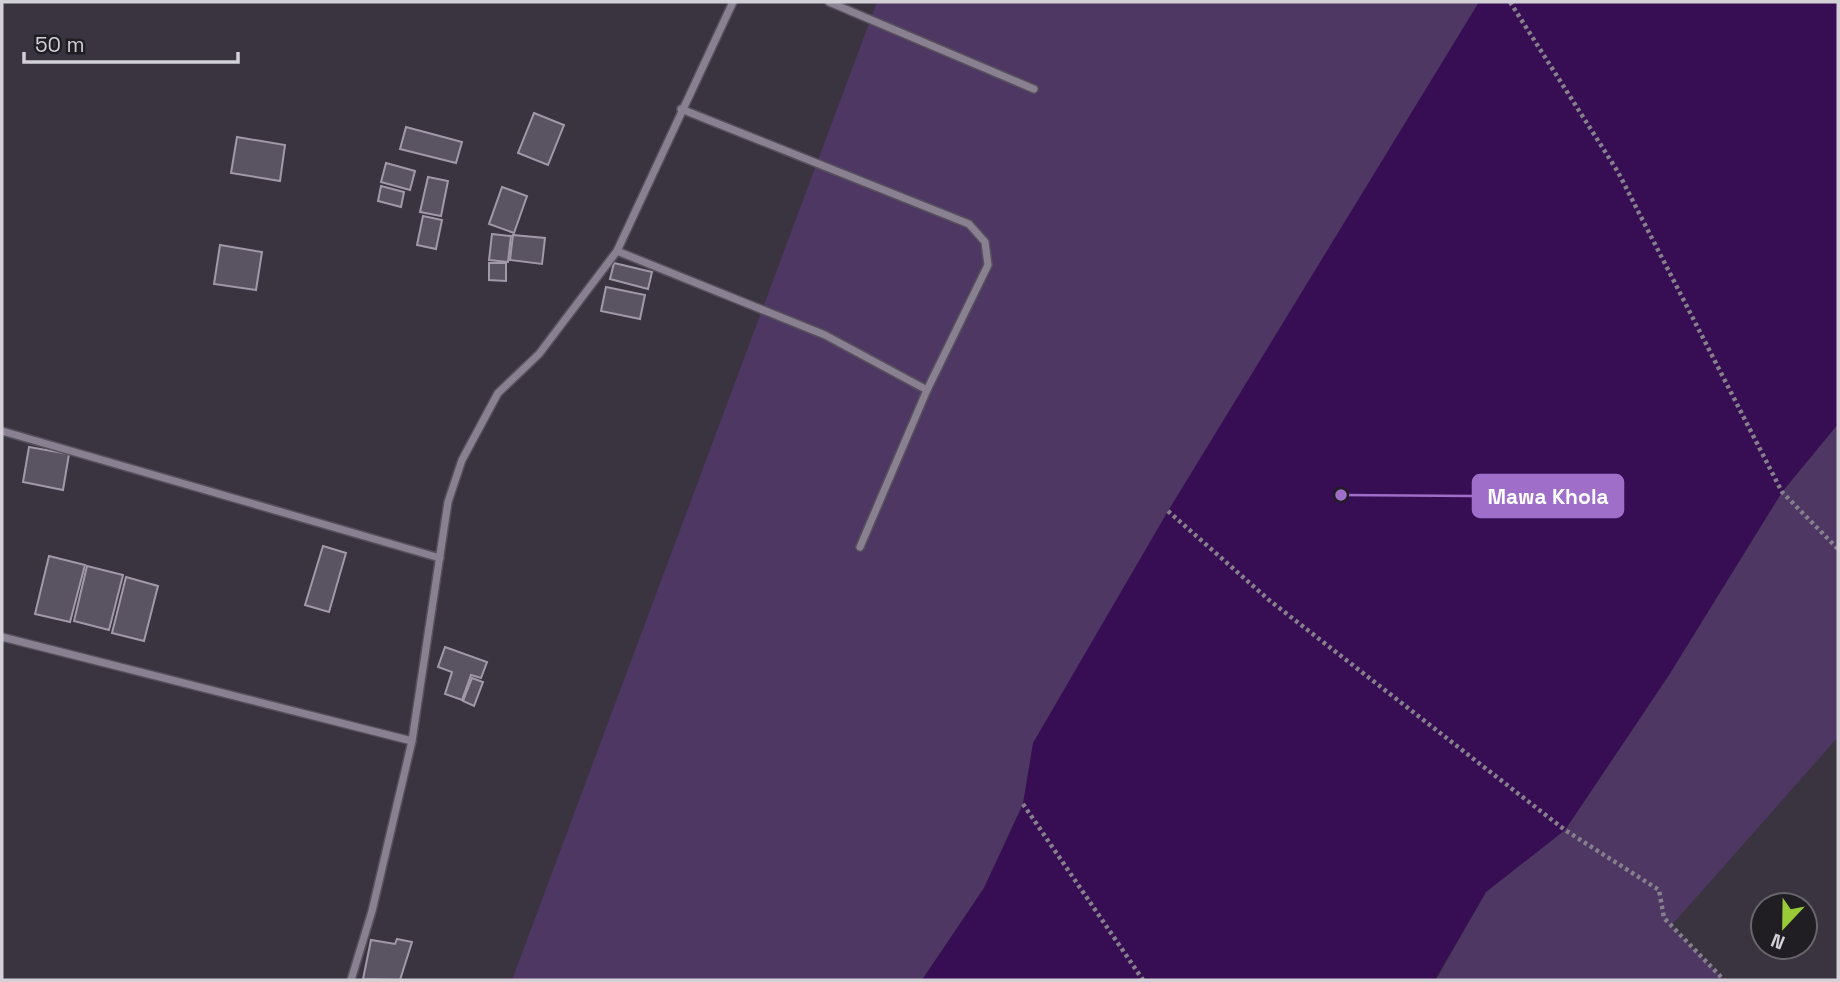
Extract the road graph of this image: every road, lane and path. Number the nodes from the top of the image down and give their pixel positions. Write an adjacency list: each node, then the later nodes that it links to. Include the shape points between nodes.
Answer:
1 (733, 2): 5 (street)
2 (829, 2): 4 (street)
3 (1510, 2): 11 (path, via 1618,172 1782,492)
4 (1034, 89)
5 (681, 109): 6 (street); 7 (street, via 969,224 985,242 989,265)
6 (617, 251): 7 (street, via 825,335); 12 (street, via 539,354 508,381 488,408 452,491)
7 (927, 390): 10 (street)
8 (2, 431): 12 (street)
9 (1168, 512): 18 (path, via 1269,600 1565,830 1659,890 1664,918)
10 (860, 547)
11 (1838, 549)
12 (440, 558): 14 (street)
13 (2, 637): 14 (street)
14 (412, 741): 16 (street)
15 (1023, 804): 17 (path)
16 (351, 980)
17 (1143, 980)
18 (1724, 980)

